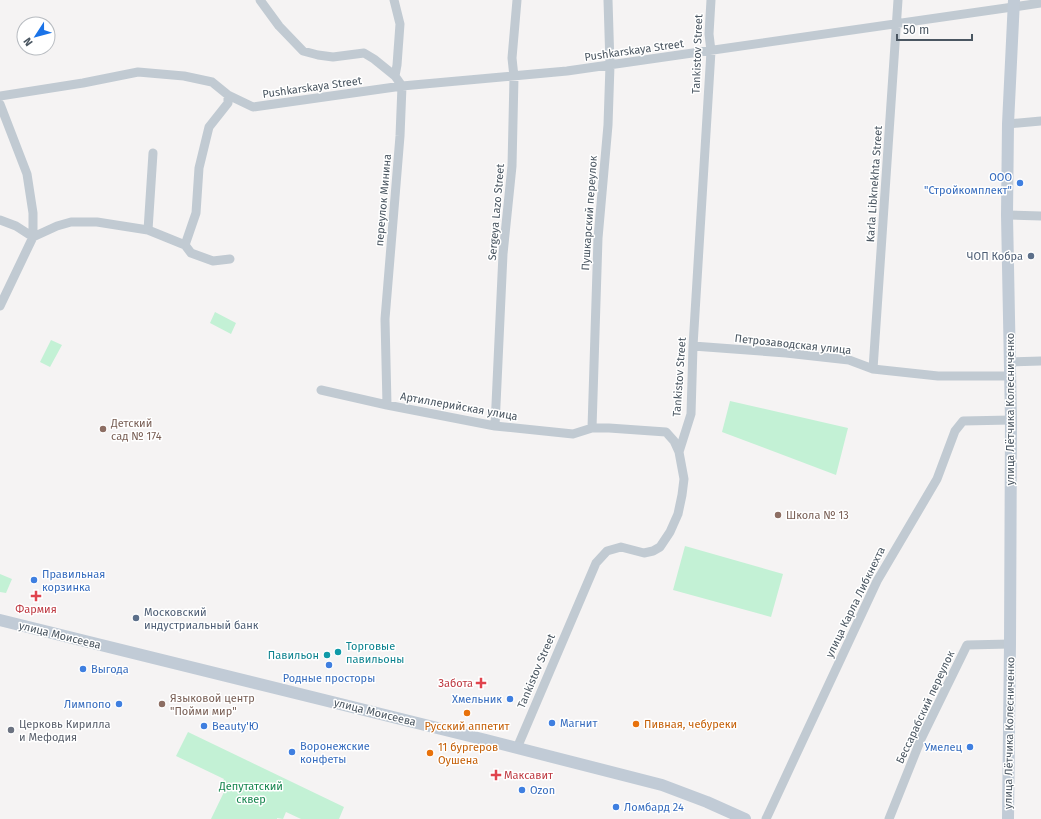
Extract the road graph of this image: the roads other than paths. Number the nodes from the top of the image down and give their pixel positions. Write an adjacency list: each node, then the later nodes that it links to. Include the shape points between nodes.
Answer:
1 (260, 0): 12 (street, via 279,26 303,51 333,57 364,53)
2 (394, 0): 12 (street, via 400,24)
3 (517, 0): 13 (street, Sergeya Lazo Street, via 512,58)
4 (608, 0): 11 (street, Пушкарский переулок)
5 (711, 0): 10 (street, Tankistov Street)
6 (898, 0): 9 (street, Karla Libknekhta Street)
7 (1014, 3): 8 (street, Pushkarskaya Street); 9 (street, Pushkarskaya Street); 19 (street, улица Лётчика Колесниченко)
8 (1041, 4)
9 (896, 24): 10 (street, Pushkarskaya Street); 32 (street, Karla Libknekhta Street)
10 (711, 51): 11 (street, Pushkarskaya Street); 29 (street, Tankistov Street)
11 (610, 65): 13 (street, Pushkarskaya Street); 38 (street, Пушкарский переулок, via 608,125 598,238)
12 (395, 76): 14 (street)
13 (514, 77): 14 (street, Pushkarskaya Street); 37 (street, Sergeya Lazo Street, via 512,166 503,254)
14 (402, 86): 15 (street, Pushkarskaya Street, via 252,107); 35 (street, переулок Минина, via 385,319)
15 (228, 95): 16 (street, via 212,82 184,76 138,72); 26 (street, via 228,103 209,127 199,168 196,213)
16 (0, 96)
17 (0, 104): 25 (street, via 27,174 33,213)
18 (1041, 120): 19 (street)
19 (1008, 124): 21 (street, улица Лётчика Колесниченко)
20 (153, 153): 24 (street)
21 (1007, 215): 22 (street); 31 (street, улица Лётчика Колесниченко)
22 (1041, 216)
23 (0, 220): 25 (street)
24 (148, 230): 25 (street, via 97,222 71,222); 26 (street)
25 (33, 237): 28 (street)
26 (185, 245): 27 (street, via 191,253 213,261)
27 (230, 259)
28 (0, 306)
29 (693, 346): 32 (street, Петрозаводская улица, via 849,360); 39 (street, Tankistov Street, via 691,414)
30 (1041, 361): 31 (street)
31 (1010, 362): 33 (street, улица Лётчика Колесниченко)
32 (873, 369): 33 (street, Петрозаводская улица, via 938,376)
33 (1010, 376): 36 (street, улица Лётчика Колесниченко)
34 (321, 390): 35 (street, Артиллерийская улица)
35 (387, 405): 37 (street, Артиллерийская улица)
36 (1011, 420): 41 (street, улица Лётчика Колесниченко); 44 (street, улица Карла Либкнехта, via 963,421 954,431 937,479 877,581)
37 (495, 426): 38 (street, Артиллерийская улица, via 573,434)
38 (592, 428): 39 (street, Артиллерийская улица, via 666,432)
39 (679, 452): 42 (street, Tankistov Street, via 684,479 678,514 670,532 660,547 653,551 644,553 621,547 607,551 596,563)
40 (0, 620): 42 (street, улица Моисеева)
41 (1010, 644): 45 (street, Бессарабский переулок, via 967,645 921,739); 46 (street, улица Лётчика Колесниченко)
42 (517, 748): 43 (street, улица Моисеева, via 662,785)
43 (745, 819)
44 (766, 819)
45 (889, 819)
46 (1008, 819)

